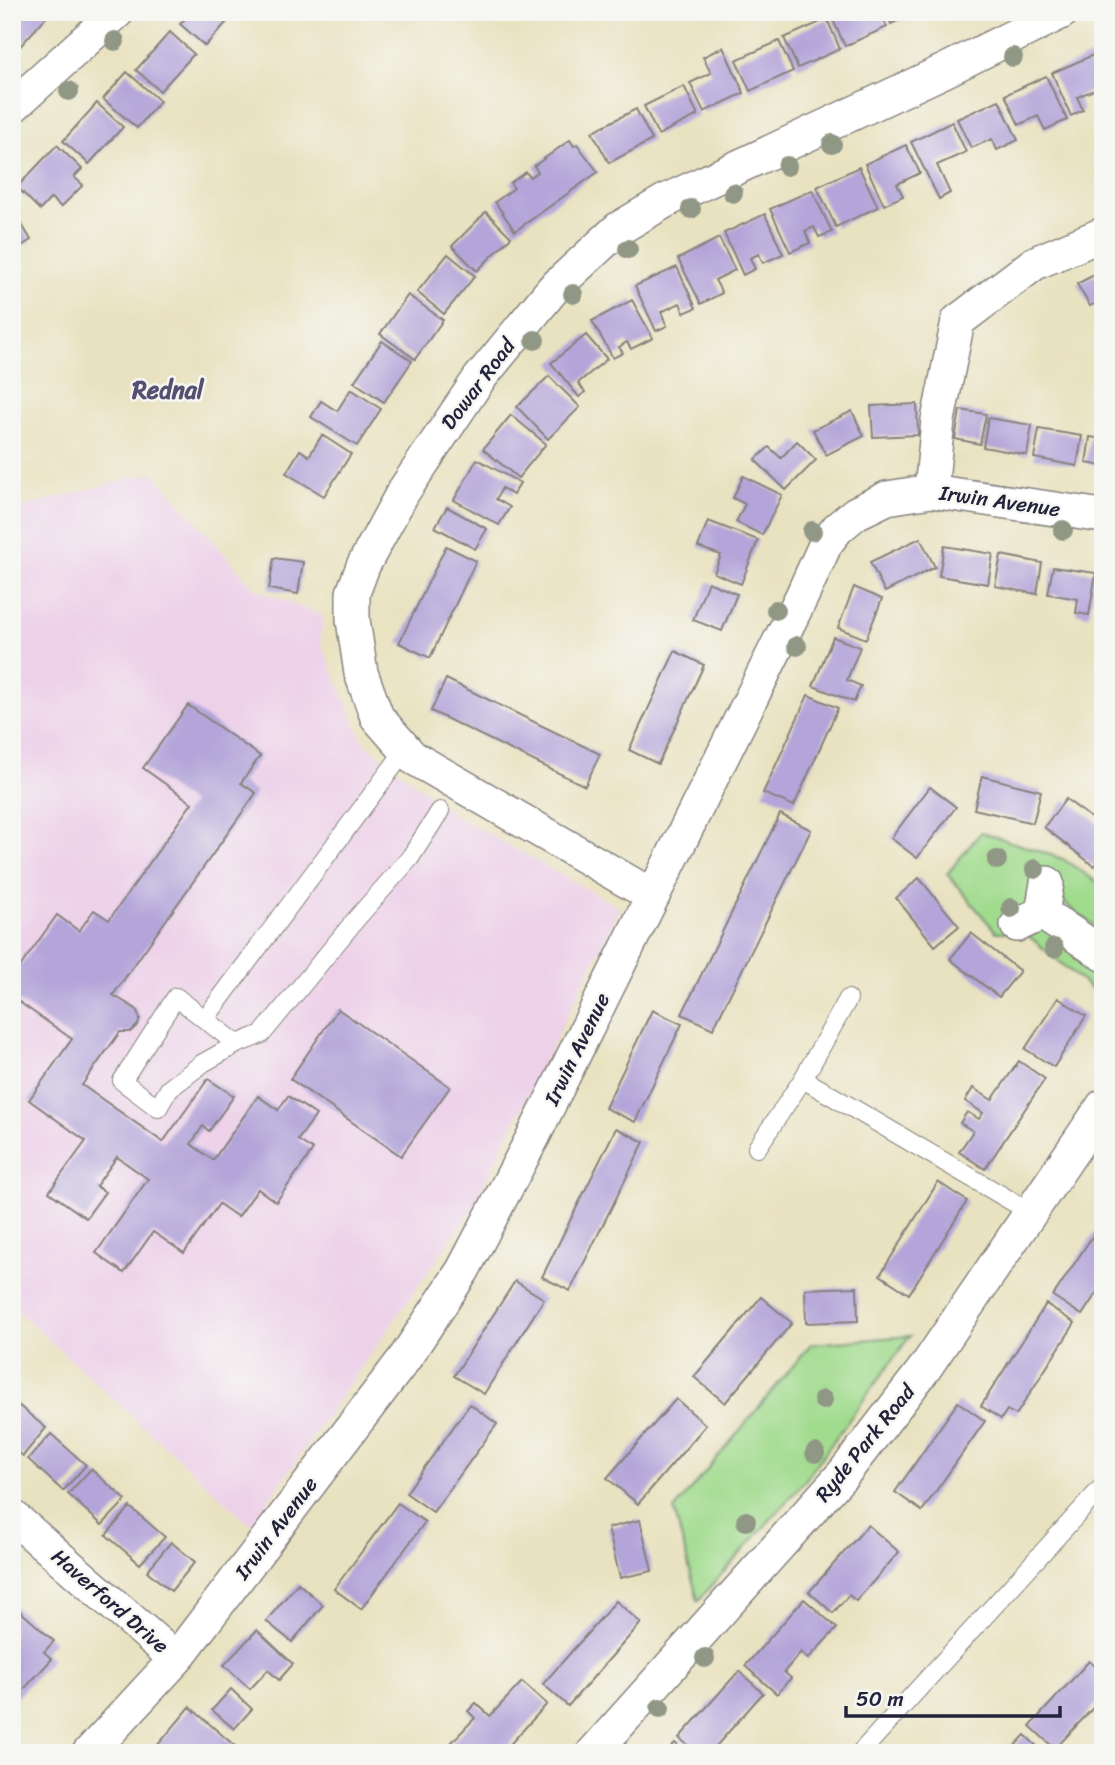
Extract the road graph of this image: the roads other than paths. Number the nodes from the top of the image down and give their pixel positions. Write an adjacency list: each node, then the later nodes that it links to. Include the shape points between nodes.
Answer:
1 (117, 12): 3 (street)
2 (1062, 12): 7 (street, Dowar Road, via 664,201 618,229 553,289 479,379 425,458 376,541 353,593 361,673 377,717)
3 (12, 107)
4 (1103, 234): 5 (street, via 1035,263 958,321 938,419)
5 (931, 491): 6 (street, Irwin Avenue); 9 (street, Irwin Avenue, via 887,498 856,513 825,543)
6 (1103, 516)
7 (405, 749): 9 (street, Dowar Road); 13 (lane)
8 (440, 811): 14 (lane, via 410,858 262,1034)
9 (653, 895): 21 (street, Irwin Avenue, via 463,1270 405,1358)
10 (1035, 907): 11 (street)
11 (1103, 954)
12 (848, 999): 15 (lane)
13 (205, 1019): 14 (lane); 14 (lane, via 176,997 122,1081 158,1108 169,1089)
14 (237, 1044)
15 (803, 1080): 17 (lane); 18 (lane)
16 (1103, 1106): 18 (street, Ryde Park Road)
17 (757, 1148)
18 (1030, 1212): 23 (street, Ryde Park Road, via 925,1368 844,1474)
19 (1103, 1486): 24 (lane)
20 (12, 1516): 21 (street, Haverford Drive)
21 (176, 1659): 22 (street, Irwin Avenue)
22 (89, 1753)
23 (593, 1753)
24 (860, 1753)

